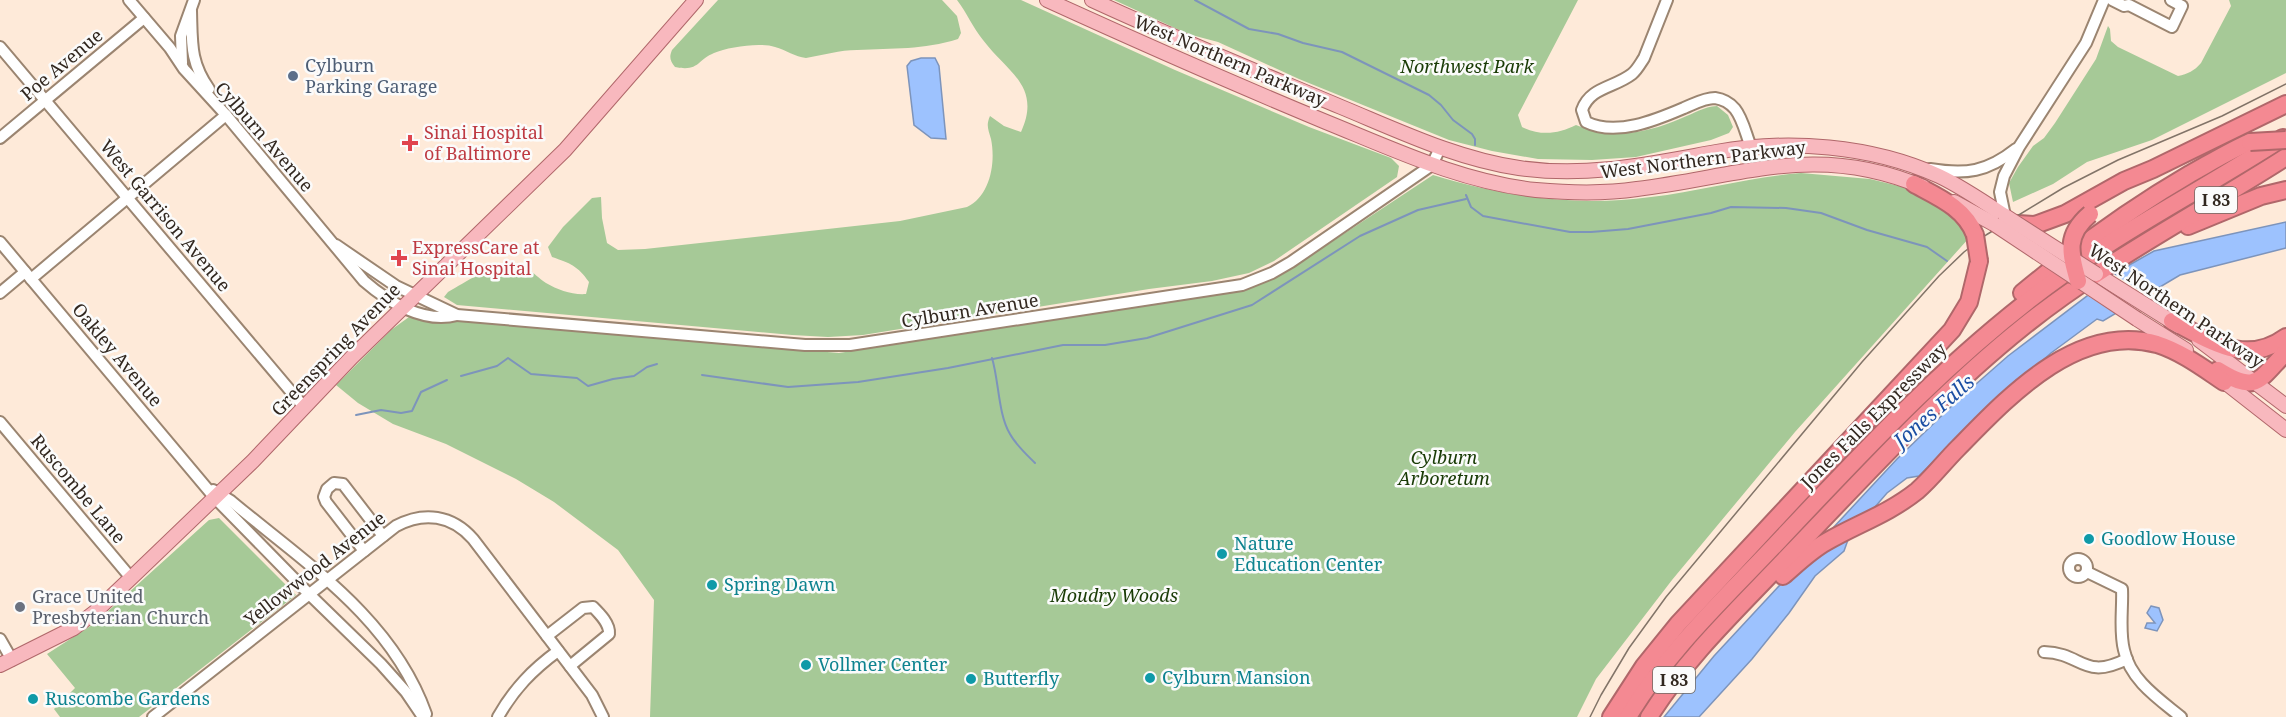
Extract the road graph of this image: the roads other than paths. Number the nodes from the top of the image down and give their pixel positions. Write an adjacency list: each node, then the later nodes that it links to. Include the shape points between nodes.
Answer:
1 (129, 0): 11 (street, Cylburn Avenue)
2 (696, 0): 38 (main road, Greenspring Avenue, via 565,150)
3 (1047, 0): 24 (main road, West Northern Parkway, via 1209,73)
4 (1092, 0): 22 (main road, West Northern Parkway)
5 (1667, 0): 20 (street, via 1644,58 1632,73 1588,98 1582,110 1586,122 1617,128 1662,117 1699,101 1722,99 1740,116)
6 (2104, 0): 21 (street, via 2086,43)
7 (2112, 0): 9 (street, via 2124,6)
8 (2171, 0): 9 (street, via 2182,6 2172,27)
9 (2130, 3)
10 (193, 5): 13 (street, via 181,36); 14 (street, via 194,58)
11 (144, 18): 13 (street, Cylburn Avenue); 15 (street, Poe Avenue)
12 (0, 47): 15 (street, West Garrison Avenue)
13 (183, 64): 14 (street, Cylburn Avenue); 17 (street, Cylburn Avenue)
14 (205, 82): 17 (street)
15 (45, 100): 18 (street, Poe Avenue); 28 (street, West Garrison Avenue)
16 (2286, 104): 29 (highway, via 2153,169)
17 (226, 115): 28 (street); 33 (street, Cylburn Avenue)
18 (0, 138)
19 (2286, 138): 45 (highway, Jones Falls Expressway / I 83, via 2066,273); 45 (highway, bridge, via 2250,142 2143,202 2046,273)
20 (1751, 147): 22 (main road, West Northern Parkway, via 1631,168 1584,172 1516,168); 25 (main road, West Northern Parkway, via 1833,149)
21 (2019, 147): 25 (street, via 1996,164 1978,171); 30 (street, via 2001,184)
22 (1440, 148): 24 (street)
23 (2286, 157): 32 (highway, Jones Falls Expressway / I 83)
24 (1432, 165): 26 (main road, West Northern Parkway, via 1502,185 1584,193 1636,189 1794,164 1858,168); 40 (street, Cylburn Avenue, via 1291,262 1242,285 885,340 830,347)
25 (1908, 165): 30 (main road, West Northern Parkway, via 1941,177)
26 (1914, 184): 30 (main road, West Northern Parkway); 72 (highway, bridge, via 1954,206 1971,224 1979,261 1969,302 1952,330 1672,631 1639,672)
27 (2286, 190): 32 (highway, via 2261,196)
28 (128, 198): 35 (street); 49 (street, West Garrison Avenue)
29 (2087, 209): 30 (highway, via 2035,225); 34 (highway, bridge, via 2074,234)
30 (2006, 222): 34 (main road, West Northern Parkway, bridge); 36 (main road, West Northern Parkway, bridge)
31 (0, 242): 35 (street, Oakley Avenue)
32 (2145, 243): 61 (highway, Jones Falls Expressway / I 83, via 2050,307 1961,379)
33 (336, 245): 38 (street, Cylburn Avenue); 39 (street, Cylburn Avenue, via 364,281)
34 (2072, 258): 36 (highway, bridge); 41 (main road, West Northern Parkway, bridge)
35 (28, 275): 37 (street); 52 (street, Oakley Avenue)
36 (2078, 281): 43 (main road, West Northern Parkway, bridge)
37 (0, 293)
38 (414, 296): 39 (main road, Greenspring Avenue); 40 (street, Cylburn Avenue)
39 (403, 307): 40 (street, Cylburn Avenue, via 439,318); 49 (main road, Greenspring Avenue)
40 (458, 315)
41 (2172, 321): 42 (highway, via 2226,347 2246,352 2265,349); 46 (main road, West Northern Parkway)
42 (2286, 337)
43 (2189, 352): 46 (highway, via 2240,382); 47 (main road, West Northern Parkway)
44 (2286, 352): 46 (highway)
45 (1950, 366): 73 (highway, Jones Falls Expressway / I 83, via 1895,418 1690,634)
46 (2255, 381): 48 (main road, West Northern Parkway)
47 (2224, 382): 51 (main road, West Northern Parkway); 61 (highway, via 2192,360 2157,344 2136,341 2118,341 2056,362 1977,429 1926,483 1886,513 1802,559)
48 (2286, 406)
49 (304, 407): 52 (main road, Greenspring Avenue)
50 (0, 422): 56 (street, Ruscombe Lane)
51 (2286, 430)
52 (215, 493): 56 (main road, Greenspring Avenue); 57 (street); 58 (street)
53 (383, 536): 54 (street, Yellowwood Avenue); 54 (street, via 343,484 334,483 327,489 326,502); 59 (street, Yellowwood Avenue, via 416,517 437,517 457,525 473,539)
54 (364, 551): 57 (street, Yellowwood Avenue)
55 (2087, 572): 64 (street, via 2122,589 2122,637)
56 (131, 578): 65 (main road, Greenspring Avenue, via 74,628)
57 (327, 580): 58 (street, Yellowwood Avenue); 69 (street, via 360,609 395,654)
58 (309, 594): 67 (street, Yellowwood Avenue); 68 (street, via 387,671)
59 (547, 636): 62 (street, Yellowwood Avenue); 66 (street, via 587,606 608,626 606,638)
60 (0, 639): 65 (street)
61 (1704, 645): 74 (highway, Jones Falls Expressway / I 83)
62 (558, 651): 66 (street, Yellowwood Avenue); 70 (street, via 521,682)
63 (2044, 652): 64 (street, via 2061,652 2089,668 2108,667)
64 (2127, 659): 75 (street, via 2142,683)
65 (6, 662)
66 (570, 666): 71 (street, Yellowwood Avenue)
67 (153, 717)
68 (423, 717)
69 (427, 717)
70 (498, 717)
71 (603, 717)
72 (1611, 717)
73 (1628, 717)
74 (1649, 717)
75 (2181, 717)

